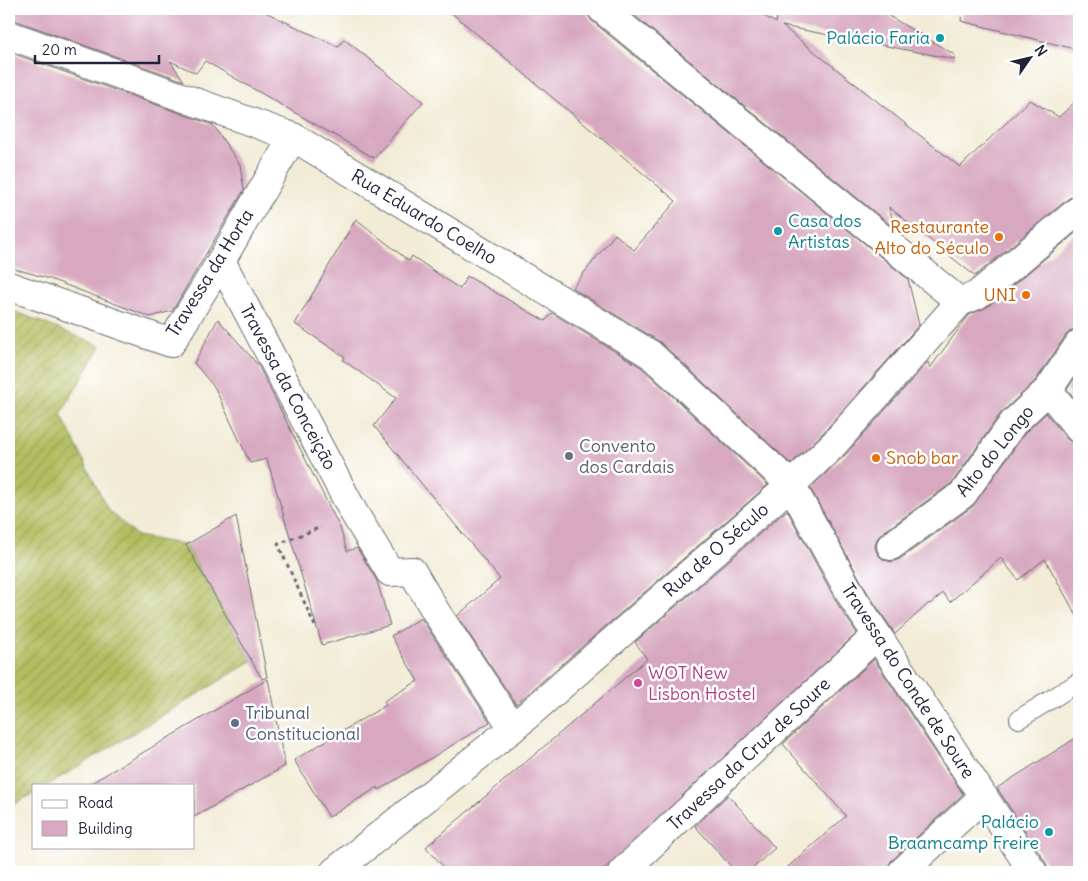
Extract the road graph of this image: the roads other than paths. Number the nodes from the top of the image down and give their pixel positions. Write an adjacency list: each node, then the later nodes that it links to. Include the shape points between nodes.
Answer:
1 (602, 9): 7 (street)
2 (9, 35): 3 (street, Rua Eduardo Coelho)
3 (293, 137): 5 (street, Travessa da Horta); 11 (street, Rua Eduardo Coelho, via 650,354)
4 (1079, 210): 7 (street, Rua de O Século, via 977,295)
5 (221, 261): 6 (street, Travessa da Horta, via 171,343); 16 (street, Travessa da Conceição, via 354,513 390,572 412,571)
6 (9, 286)
7 (960, 302): 11 (street, Rua de O Século, via 833,445)
8 (1079, 344): 9 (street, Alto do Longo)
9 (1048, 390): 10 (street, Alto do Longo); 12 (street, Alto do Longo, via 1014,423 963,494)
10 (1079, 429)
11 (791, 485): 13 (street, Travessa do Conde de Soure, via 854,600); 16 (street, Rua de O Século)
12 (891, 546)
13 (877, 635): 17 (street, Travessa do Conde de Soure); 19 (street, Travessa da Cruz de Soure)
14 (1079, 682): 15 (lane)
15 (1019, 719)
16 (513, 728): 18 (street, Rua de O Século)
17 (982, 798): 20 (street); 21 (street, Travessa do Conde de Soure)
18 (334, 872)
19 (622, 872)
20 (902, 872)
21 (1033, 872)

